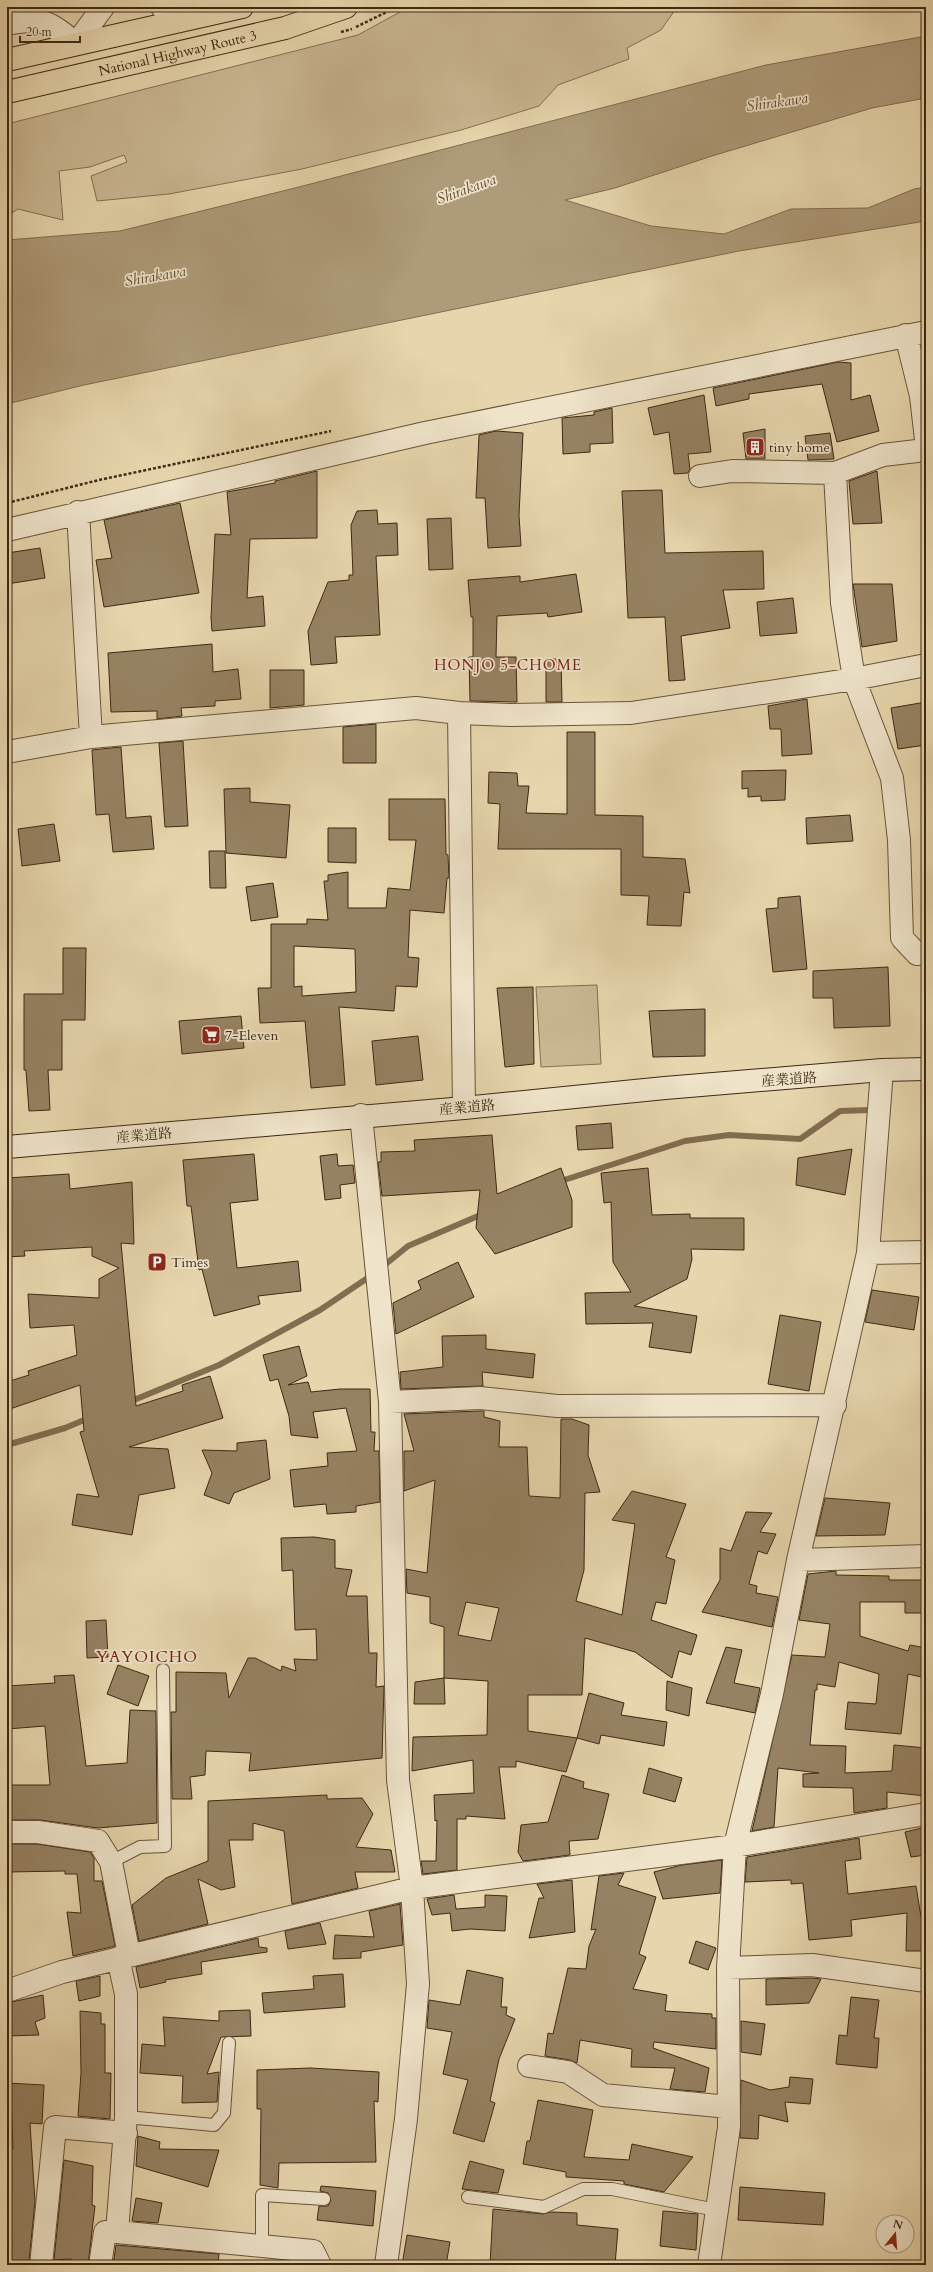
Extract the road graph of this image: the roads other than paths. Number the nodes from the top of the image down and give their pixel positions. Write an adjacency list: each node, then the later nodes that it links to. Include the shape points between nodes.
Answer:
1 (103, 7): 7 (street)
2 (162, 7): 5 (street)
3 (242, 7): 5 (highway)
4 (346, 7): 9 (highway, National Highway Route 3, via 285,28)
5 (190, 18): 7 (highway)
6 (7, 24): 7 (street, via 27,20 44,22 54,26)
7 (76, 44): 8 (highway)
8 (7, 60)
9 (7, 92)
10 (916, 333): 11 (street); 15 (street, via 425,433)
11 (926, 440)
12 (926, 448): 13 (street, via 883,455)
13 (835, 474): 14 (street, via 732,471); 18 (street, via 842,603)
14 (700, 476)
15 (78, 512): 16 (street); 20 (street)
16 (7, 530)
17 (926, 665): 18 (street)
18 (854, 679): 19 (street, via 631,713); 22 (street, via 892,778 899,840 902,938 917,954)
19 (458, 713): 20 (street, via 416,708); 25 (street)
20 (91, 738): 21 (street)
21 (7, 752)
22 (926, 953)
23 (926, 1069): 24 (street, 産業道路)
24 (882, 1070): 25 (street, 産業道路); 29 (street)
25 (464, 1108): 26 (street, 産業道路)
26 (361, 1115): 27 (street, 産業道路); 30 (street)
27 (7, 1147)
28 (926, 1252): 29 (street)
29 (868, 1253): 31 (street)
30 (390, 1402): 31 (street, via 480,1398 557,1406); 39 (street, via 398,1780)
31 (835, 1405): 33 (street)
32 (926, 1556): 33 (street)
33 (798, 1560): 37 (street, via 772,1694)
34 (163, 1670): 38 (lane, via 165,1846 140,1847)
35 (926, 1814): 37 (street)
36 (7, 1832): 38 (street, via 38,1832 98,1841)
37 (735, 1846): 39 (street); 41 (street)
38 (111, 1862): 40 (street)
39 (412, 1888): 40 (street); 56 (street, via 418,1984 406,2119)
40 (124, 1957): 43 (street, via 62,1972); 47 (street)
41 (728, 1968): 42 (street, via 812,1965); 46 (street)
42 (926, 1981)
43 (7, 1991)
44 (230, 2043): 47 (lane, via 224,2113 214,2125)
45 (530, 2066): 46 (street, via 568,2072 604,2094)
46 (729, 2107): 50 (street, via 729,2127)
47 (126, 2125): 51 (street); 53 (street, via 55,2128)
48 (468, 2197): 50 (lane, via 544,2207 583,2189 612,2189)
49 (324, 2199): 52 (lane, via 262,2195)
50 (716, 2210): 57 (street)
51 (117, 2232): 52 (street); 54 (street, via 106,2232)
52 (262, 2247): 55 (street, via 313,2251)
53 (41, 2265)
54 (100, 2265)
55 (320, 2265)
56 (386, 2265)
57 (709, 2265)

